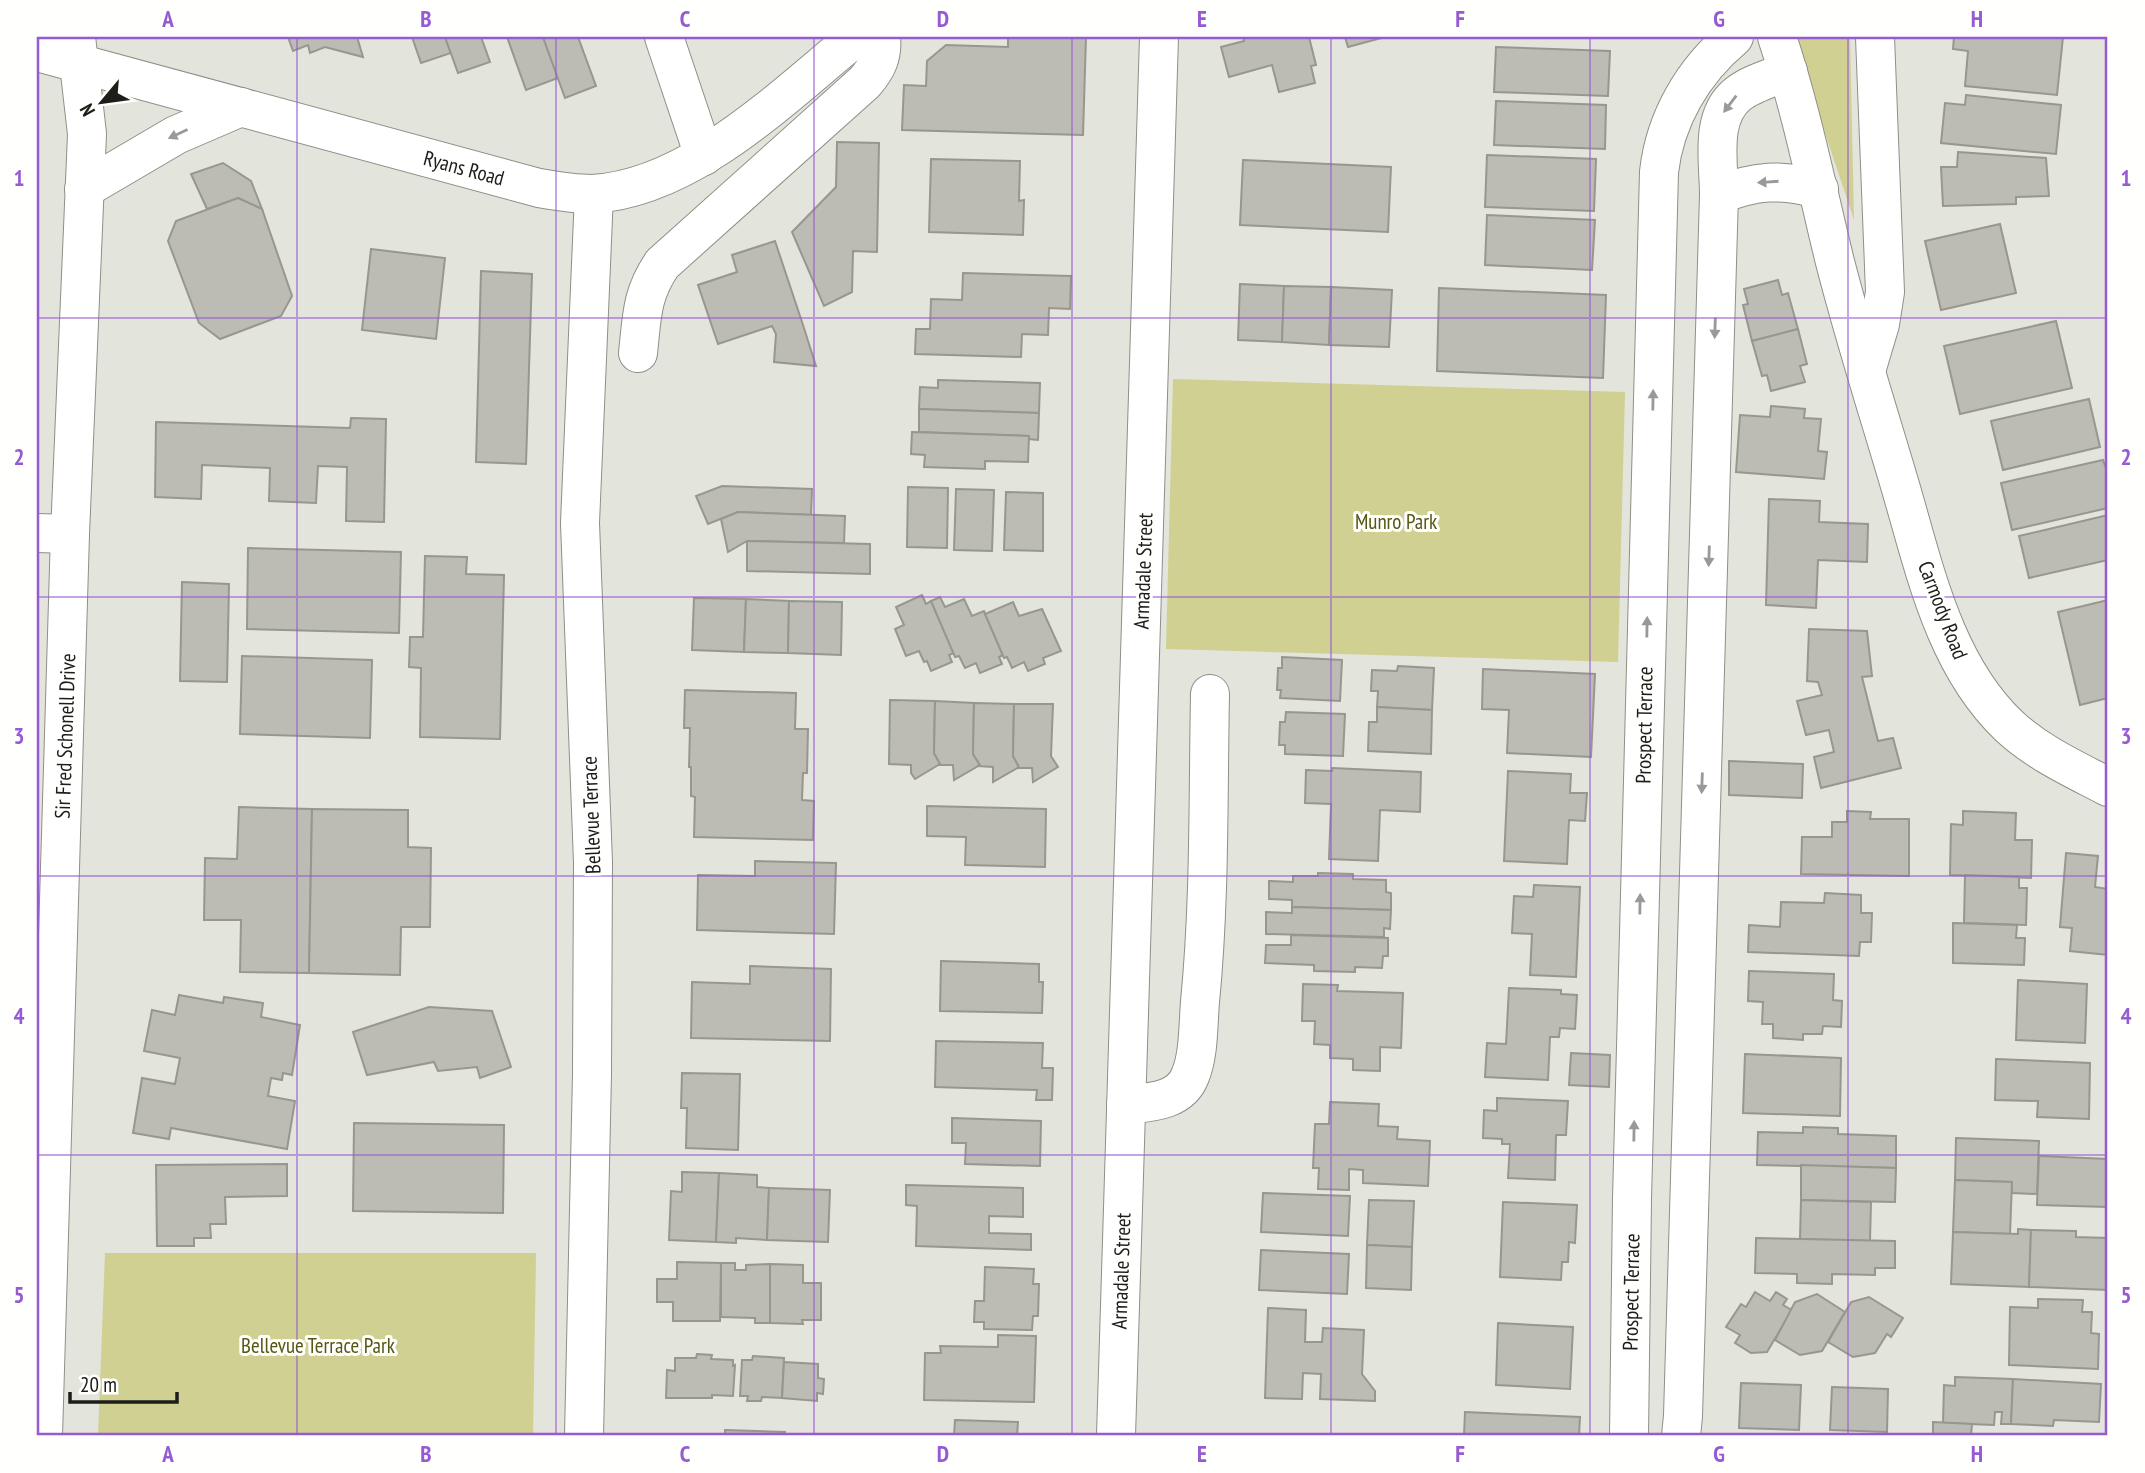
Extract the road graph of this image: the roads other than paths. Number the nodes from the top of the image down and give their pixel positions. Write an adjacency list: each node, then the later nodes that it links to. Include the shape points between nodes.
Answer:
1 (664, 37): 11 (street)
2 (856, 37): 11 (street, Ryans Road)
3 (881, 37): 16 (street, via 880,60 865,82 662,264 643,303)
4 (1158, 37): 22 (street, Armadale Street)
5 (1734, 37): 26 (street, Prospect Terrace, one-way to 5, via 1660,172 1664,143 1679,106 1714,55)
6 (1875, 37): 17 (street, via 1885,292)
7 (78, 50): 8 (street, Ryans Road); 10 (street, Ryans Road); 12 (street, Sir Fred Schonell Drive, via 87,134)
8 (37, 52)
9 (1783, 54): 13 (street, Carmody Road); 15 (street, one-way to 15, via 1725,109 1719,125)
10 (240, 107): 12 (street, one-way to 12, via 176,135); 14 (street, Ryans Road, via 539,188)
11 (704, 156): 14 (street, Ryans Road, via 658,178)
12 (85, 189): 18 (street, Sir Fred Schonell Drive)
13 (1819, 189): 15 (street, one-way to 15, via 1768,181); 17 (street, Carmody Road)
14 (594, 194): 24 (street, Bellevue Terrace, via 580,523 593,862)
15 (1719, 195): 27 (street, one-way to 27)
16 (638, 353)
17 (1866, 371): 20 (street, Carmody Road, via 1935,603 1956,652 2009,726 2050,757)
18 (54, 533): 21 (street, Sir Fred Schonell Drive)
19 (1210, 694): 22 (street, via 1206,893 1195,1055 1190,1077 1179,1092)
20 (2108, 787)
21 (49, 906): 23 (street, Sir Fred Schonell Drive)
22 (1126, 1105): 25 (street, Armadale Street)
23 (43, 1436)
24 (584, 1436)
25 (1116, 1436)
26 (1629, 1436)
27 (1681, 1436)

